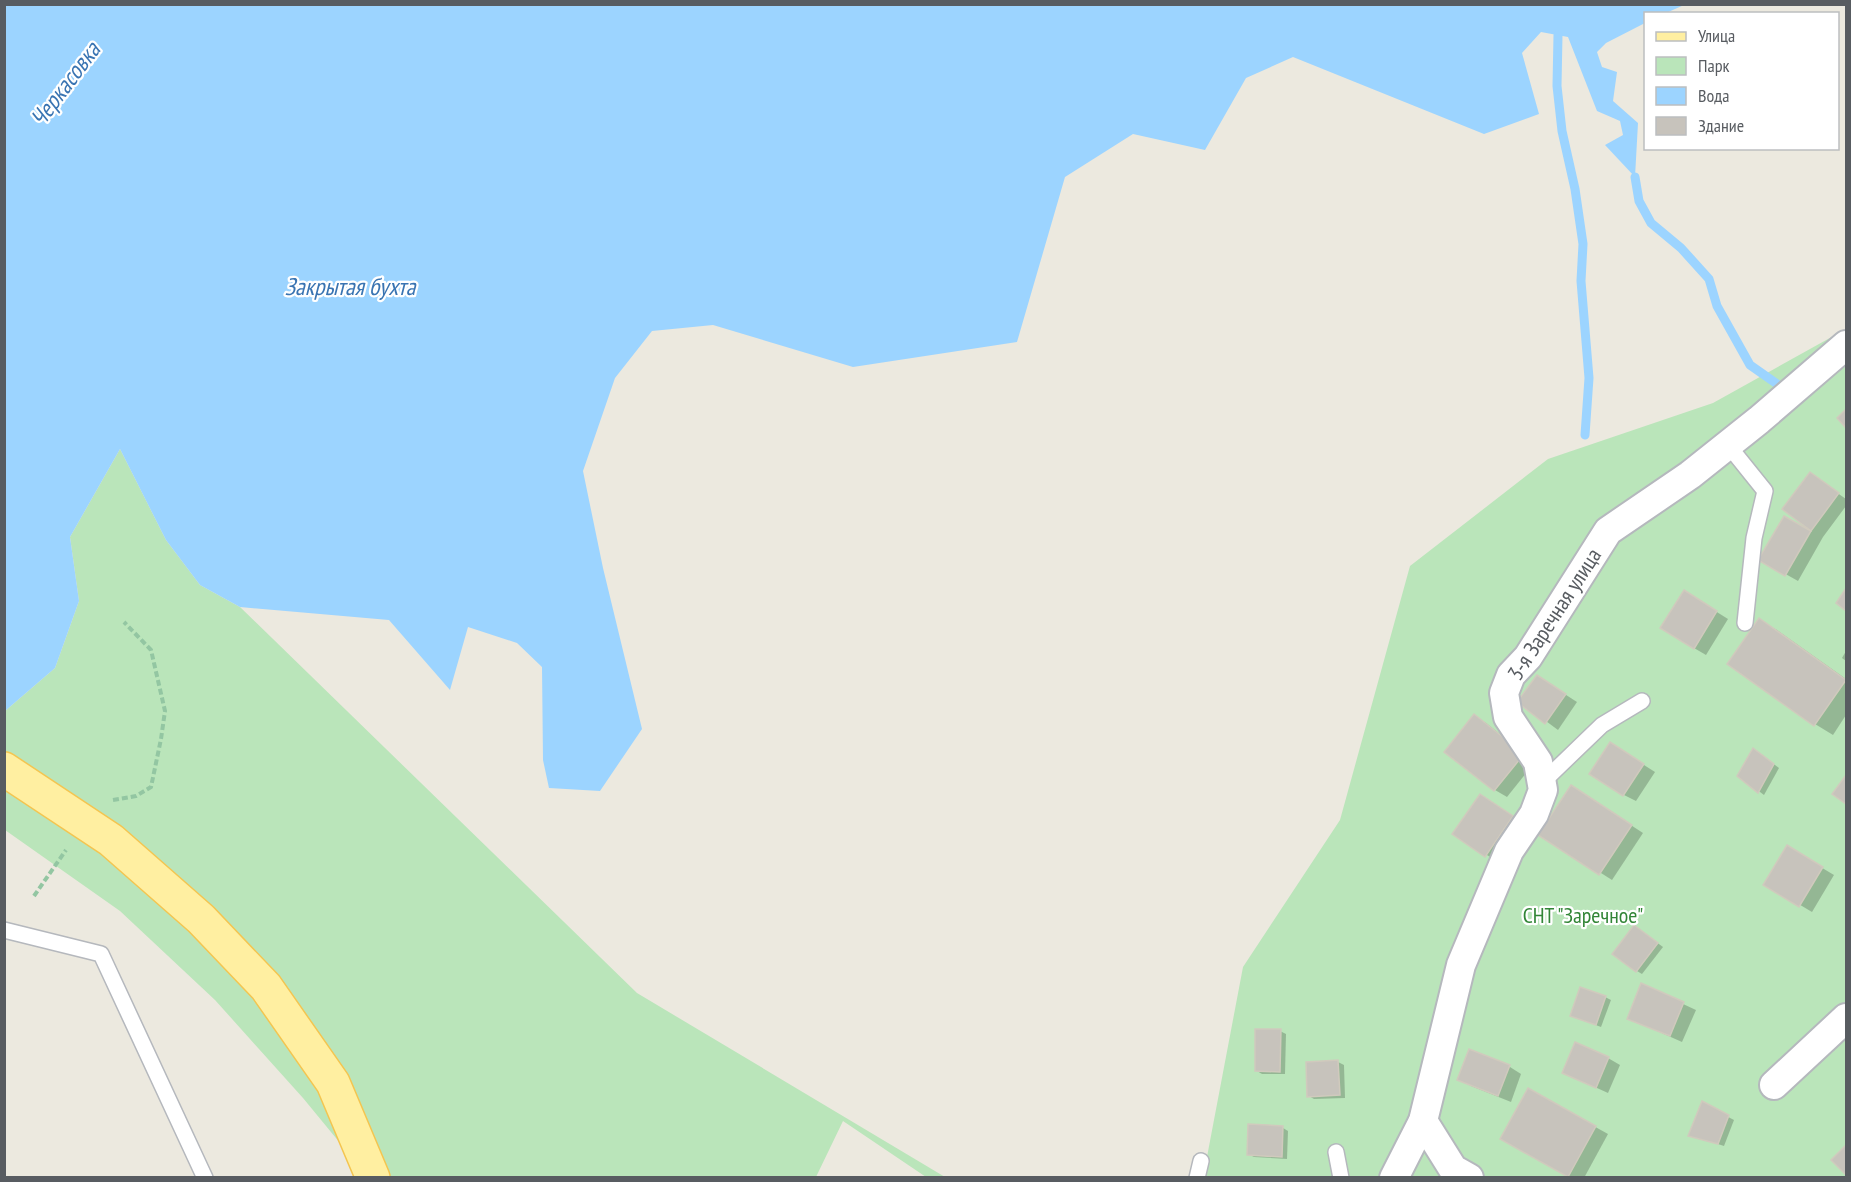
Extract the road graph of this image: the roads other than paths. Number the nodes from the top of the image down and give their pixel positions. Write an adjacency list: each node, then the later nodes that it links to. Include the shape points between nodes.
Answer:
1 (1846, 345): 2 (street, 3-я Заречная улица)
2 (1728, 445): 3 (lane, via 1765,491 1754,538); 6 (street, 3-я Заречная улица, via 1608,531 1527,657 1511,675 1504,693 1509,717 1538,762)
3 (1745, 623)
4 (1642, 700): 6 (lane, via 1602,725 1548,777)
5 (4, 769): 14 (main road, via 111,840 201,919 266,987 333,1083)
6 (1543, 790): 10 (street, via 1534,814 1509,851 1461,964)
7 (4, 930): 13 (lane, via 101,954)
8 (1846, 1018): 9 (street)
9 (1774, 1085)
10 (1423, 1121): 17 (street); 18 (street, via 1453,1169)
11 (1336, 1152): 16 (lane)
12 (1201, 1161): 15 (lane)
13 (205, 1178)
14 (373, 1178)
15 (1197, 1178)
16 (1341, 1178)
17 (1394, 1178)
18 (1469, 1178)

